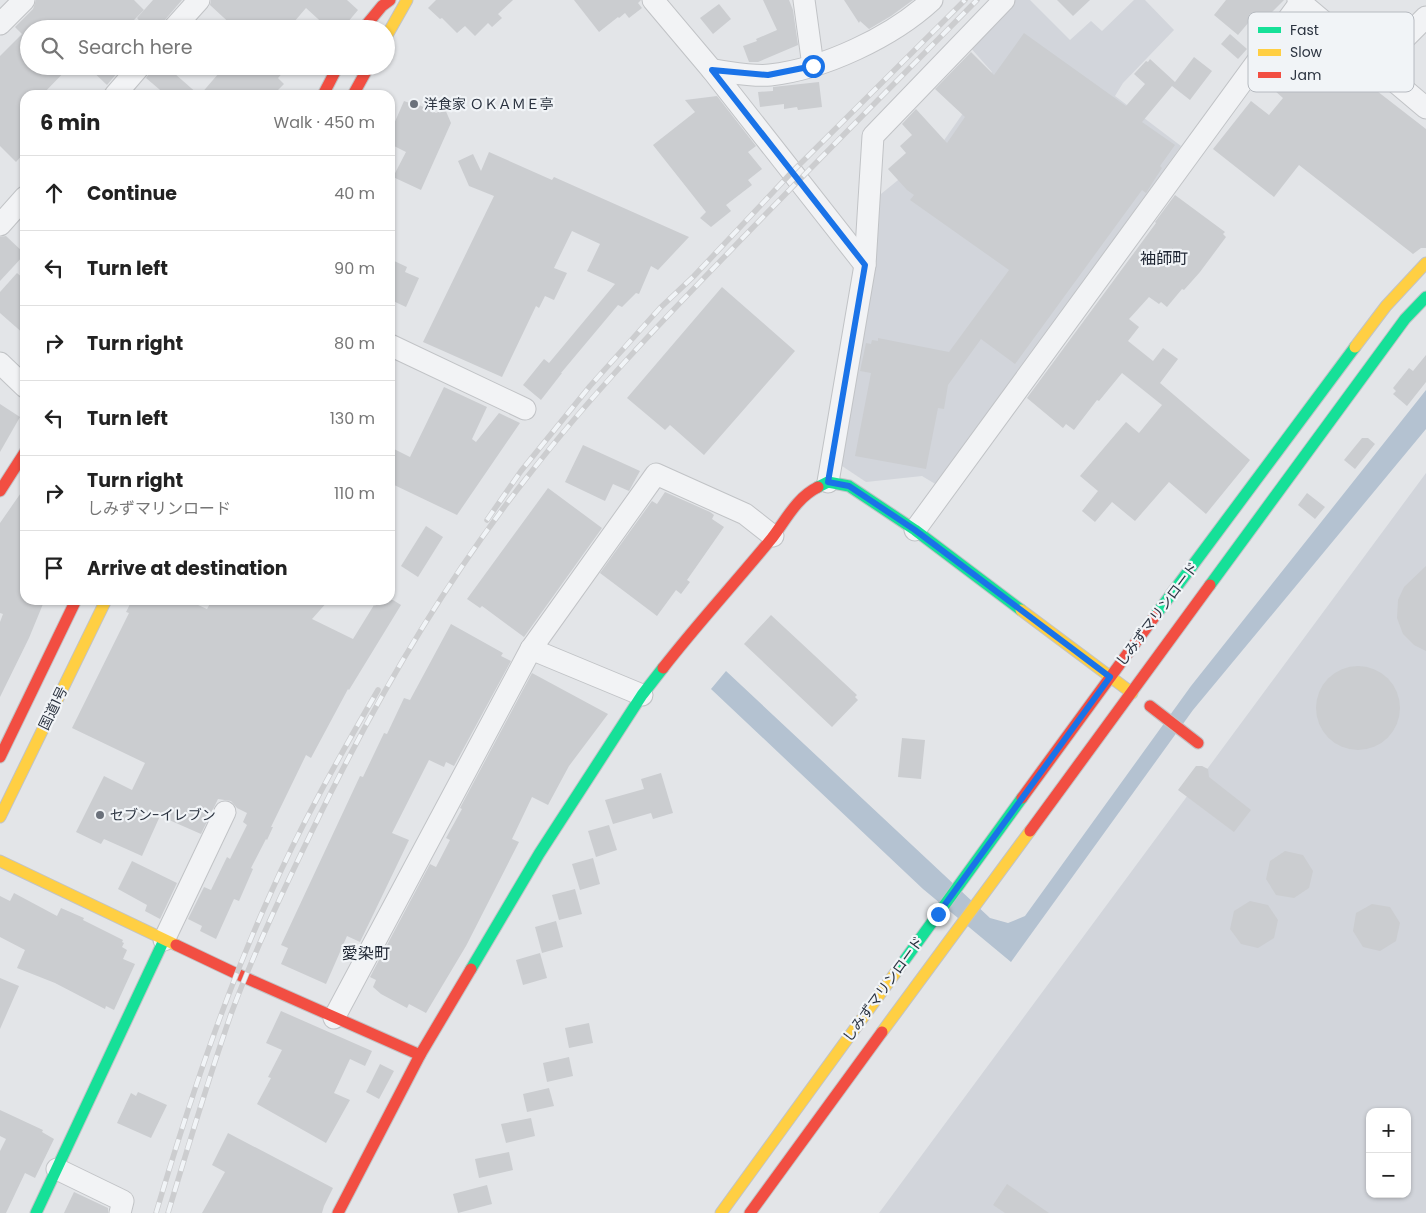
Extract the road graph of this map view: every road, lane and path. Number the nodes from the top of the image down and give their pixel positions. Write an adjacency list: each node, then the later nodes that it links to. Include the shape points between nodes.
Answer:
1 (24, 0): 15 (street)
2 (199, 0): 12 (street)
3 (653, 0): 18 (street)
4 (804, 0): 17 (street)
5 (932, 0): 17 (street, via 916,15 855,50)
6 (1004, 0): 31 (street, via 873,136)
7 (1300, 1): 9 (street); 10 (street)
8 (398, 2): 13 (main road, via 382,6); 14 (main road)
9 (1292, 12)
10 (1313, 12)
11 (1426, 17): 16 (street)
12 (181, 20)
13 (370, 20)
14 (392, 20)
15 (0, 24)
16 (1414, 29)
17 (813, 66): 18 (street, via 768,75)
18 (712, 70): 31 (street)
19 (1248, 72): 40 (street)
20 (132, 75): 23 (street)
21 (333, 75): 24 (main road)
22 (364, 75): 25 (main road)
23 (119, 90)
24 (326, 90)
25 (356, 90)
26 (1407, 92): 27 (street)
27 (1426, 108)
28 (20, 203): 29 (street)
29 (0, 225)
30 (1426, 263): 45 (main road, しみずマリンロード, via 1386,306)
31 (865, 265): 38 (street)
32 (1426, 297): 46 (main road, しみずマリンロード, via 1405,319)
33 (395, 347): 36 (street)
34 (0, 363): 35 (street)
35 (20, 382)
36 (525, 409)
37 (20, 460): 39 (main road)
38 (828, 482): 40 (main road, via 849,486); 41 (main road, via 812,490 789,512)
39 (0, 491)
40 (915, 530): 45 (main road)
41 (773, 536): 44 (street, via 745,514 656,474); 47 (main road)
42 (74, 605): 50 (main road, 国道1号)
43 (104, 605): 52 (main road, 国道1号)
44 (531, 649): 47 (street); 55 (street)
45 (1110, 677): 46 (main road); 61 (main road, しみずマリンロード)
46 (1132, 693): 62 (main road, しみずマリンロード)
47 (642, 695): 56 (main road, via 539,854)
48 (1150, 706): 49 (main road)
49 (1198, 743)
50 (0, 757)
51 (225, 812): 54 (street)
52 (0, 817)
53 (0, 861): 54 (main road)
54 (164, 940): 55 (main road); 57 (main road)
55 (334, 1018): 56 (main road)
56 (420, 1055): 60 (main road)
57 (57, 1169): 58 (main road); 59 (street, via 123,1201)
58 (36, 1213)
59 (120, 1213)
60 (338, 1213)
61 (721, 1213)
62 (750, 1213)

